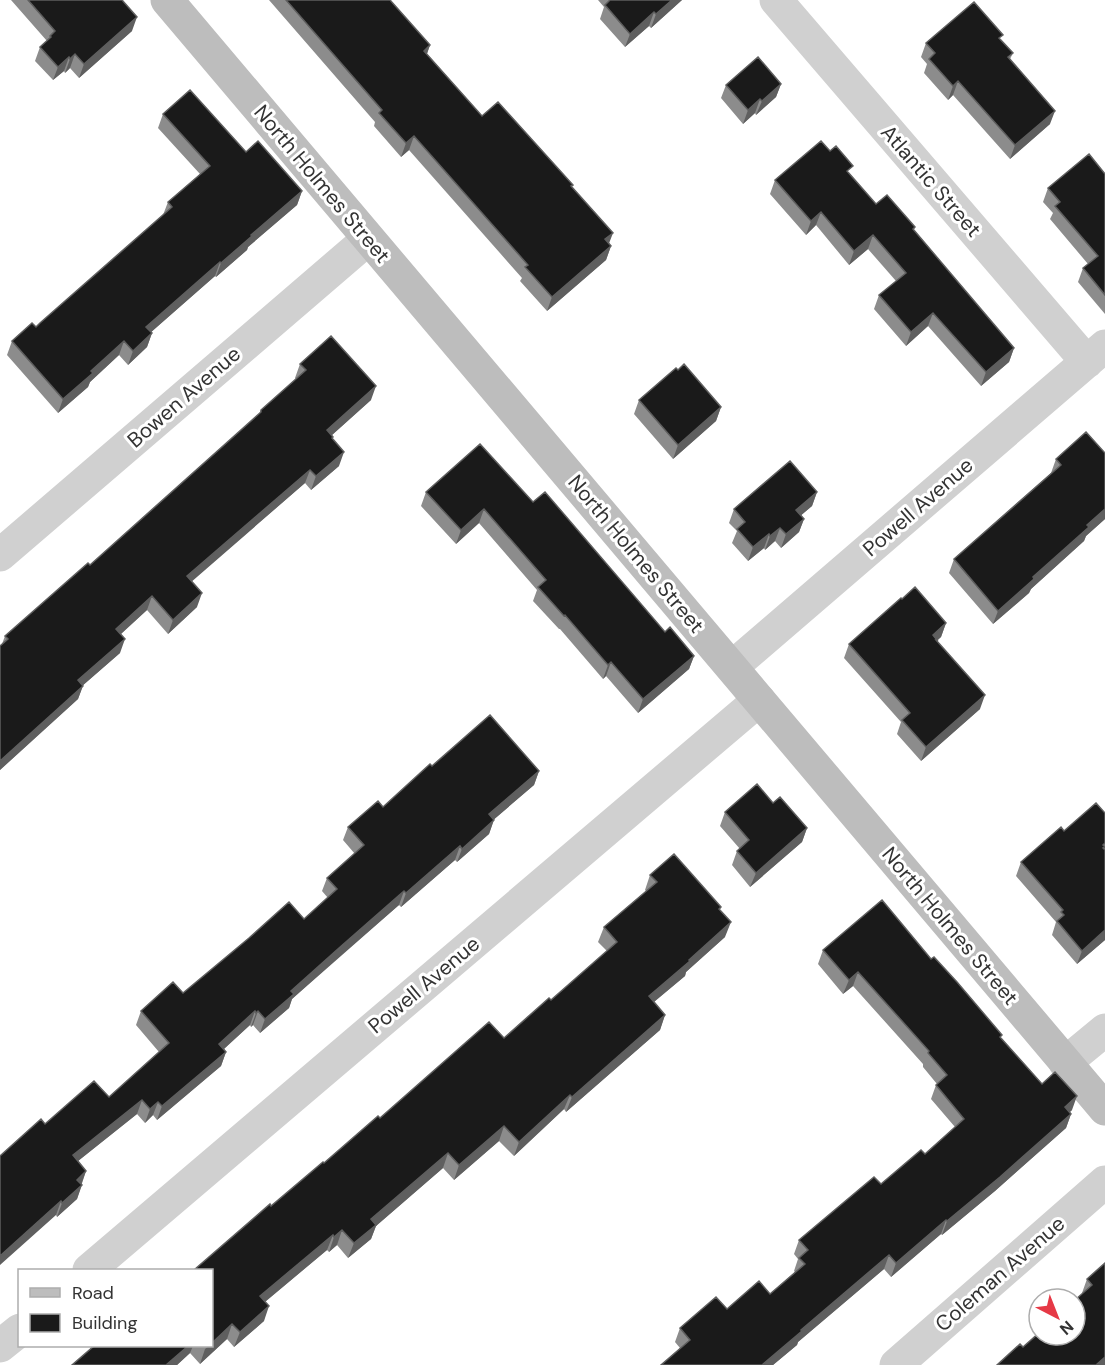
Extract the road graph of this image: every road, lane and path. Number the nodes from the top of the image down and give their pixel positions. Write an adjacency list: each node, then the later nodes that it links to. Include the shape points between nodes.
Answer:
1 (167, 0): 3 (street, North Holmes Street)
2 (776, 0): 4 (street, Atlantic Street)
3 (368, 239): 5 (street, Bowen Avenue); 6 (street, North Holmes Street)
4 (1096, 354): 6 (street, Powell Avenue)
5 (0, 555)
6 (732, 667): 7 (street, North Holmes Street)
7 (759, 700): 9 (street, North Holmes Street); 12 (street, Powell Avenue)
8 (1105, 1030): 9 (street)
9 (1065, 1063): 10 (street, North Holmes Street)
10 (1105, 1109)
11 (1105, 1182): 15 (street, Coleman Avenue)
12 (90, 1269)
13 (18, 1332): 14 (street)
14 (0, 1346)
15 (896, 1365)

